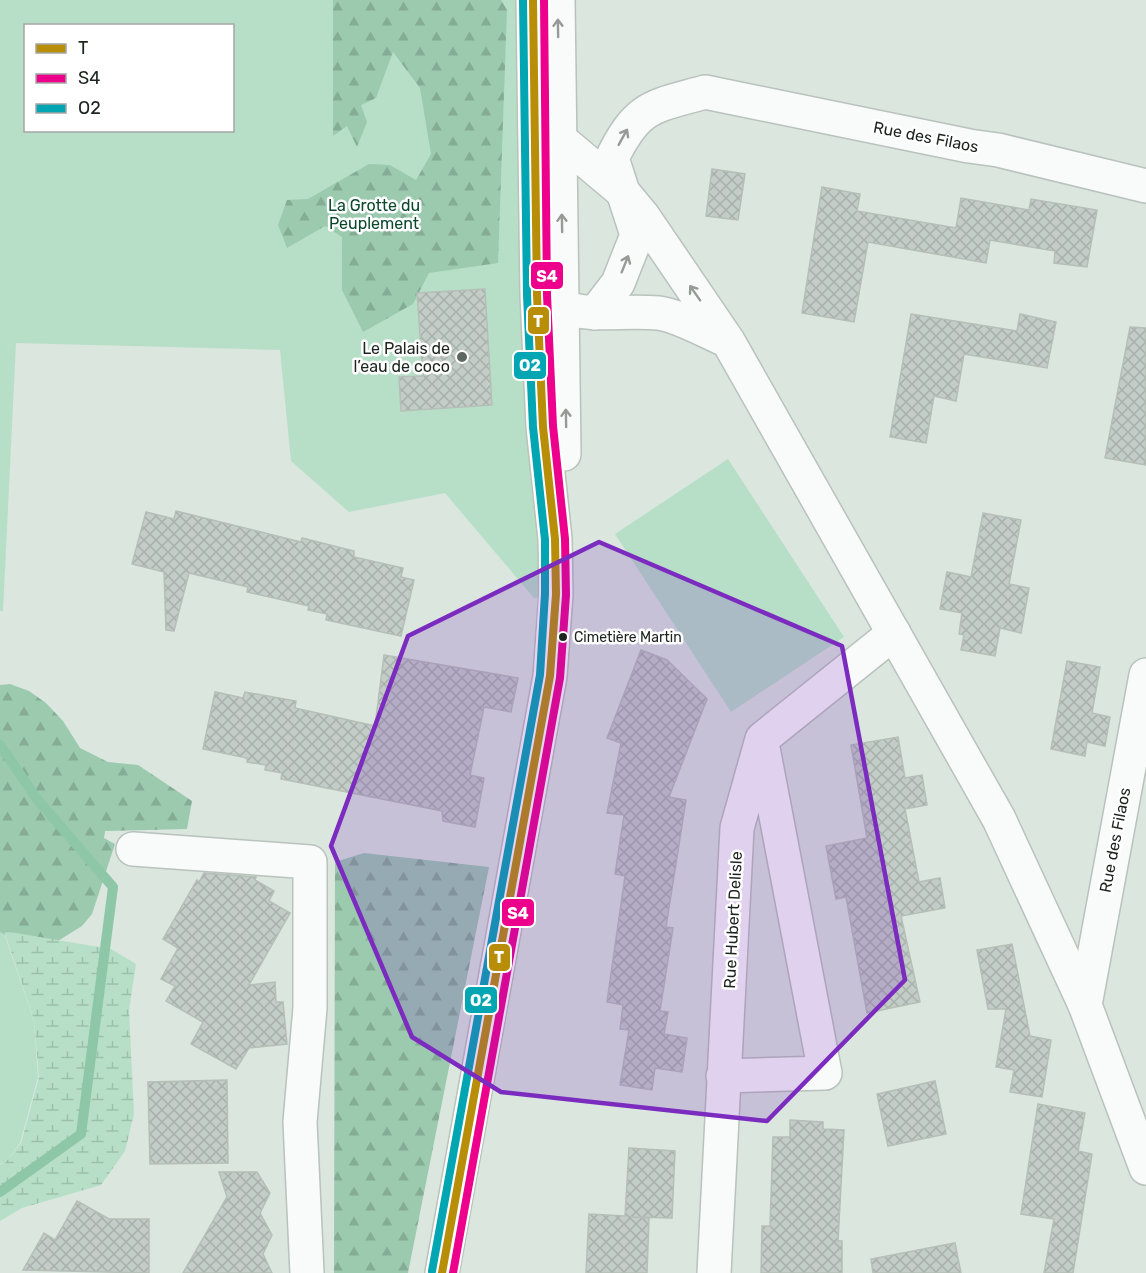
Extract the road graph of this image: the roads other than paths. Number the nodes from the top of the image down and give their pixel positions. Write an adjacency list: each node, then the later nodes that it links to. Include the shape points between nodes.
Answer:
1 (533, 0): 6 (main road)
2 (558, 0): 3 (main road, one-way to 2)
3 (561, 141): 5 (main road); 6 (main road, one-way to 3)
4 (1146, 186): 5 (main road, Rue des Filaos, one-way to 4, via 612,158 625,131 641,114 705,92 998,150)
5 (622, 192): 6 (main road, one-way to 5, via 618,283 637,235); 7 (main road, one-way to 5, via 643,216)
6 (565, 306): 7 (main road, via 661,313); 16 (main road, via 566,437 555,539 556,594 550,676)
7 (728, 341): 8 (main road)
8 (894, 633): 10 (main road); 12 (main road, via 999,819)
9 (1146, 675): 12 (main road, Rue des Filaos)
10 (762, 739): 13 (main road, Rue Hubert Delisle, via 737,828); 13 (main road, via 825,1073)
11 (133, 849): 15 (main road, via 310,862 310,1008 300,1122)
12 (1085, 1005): 14 (main road)
13 (723, 1076): 17 (main road, Rue Hubert Delisle)
14 (1146, 1168)
15 (307, 1273)
16 (442, 1273)
17 (714, 1273)

